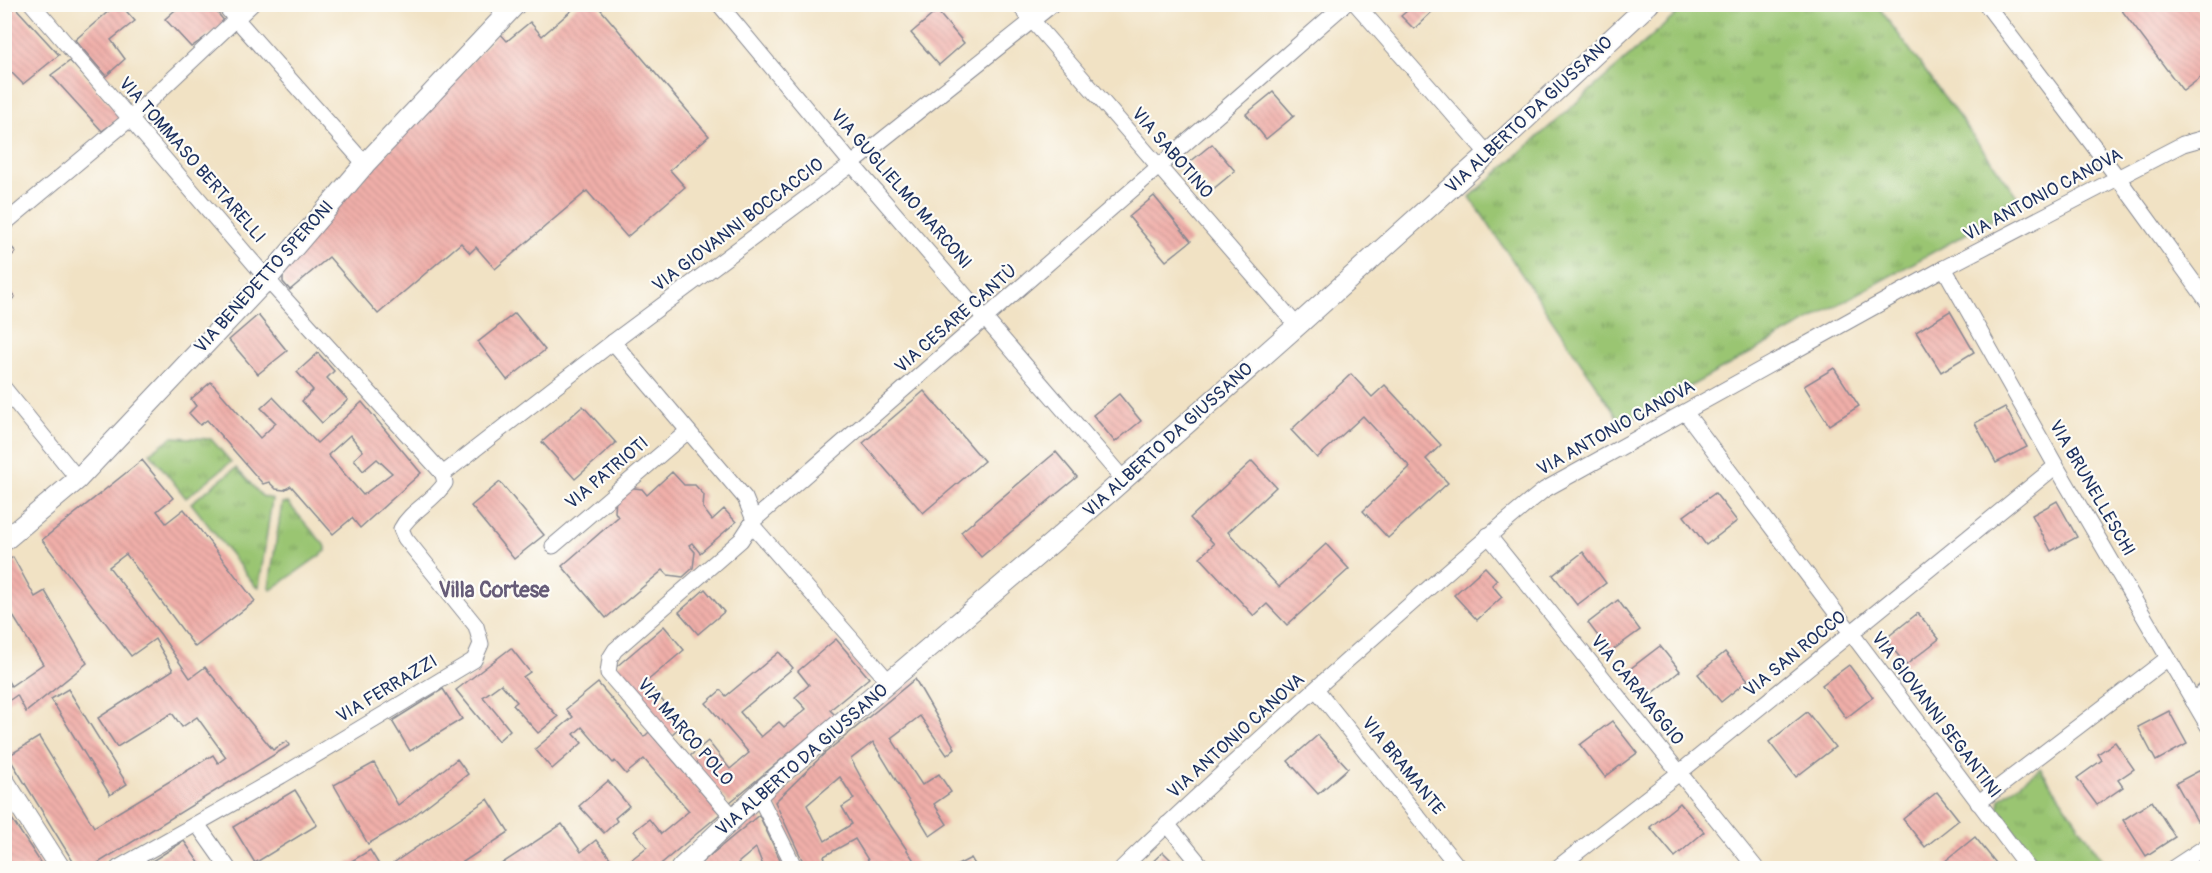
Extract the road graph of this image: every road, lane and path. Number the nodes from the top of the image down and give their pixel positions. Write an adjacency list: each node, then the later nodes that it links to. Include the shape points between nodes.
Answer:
1 (32, 4): 14 (street, VIA TOMMASO BERTARELLI)
2 (223, 4): 12 (street)
3 (252, 4): 12 (street)
4 (719, 4): 18 (street, VIA GUGLIELMO MARCONI)
5 (1018, 4): 13 (street, VIA SABOTINO)
6 (1053, 4): 13 (street, VIA GIOVANNI BOCCACCIO)
7 (1345, 4): 19 (street, VIA CESARE CANTÙ)
8 (1356, 4): 16 (street)
9 (1649, 4): 16 (street, VIA ALBERTO DA GIUSSANO)
10 (1986, 4): 20 (street)
11 (505, 8): 17 (street, VIA BENEDETTO SPERONI)
12 (236, 19): 14 (street); 17 (street)
13 (1032, 21): 18 (street, VIA GIOVANNI BOCCACCIO); 19 (street, VIA SABOTINO)
14 (131, 118): 21 (street); 23 (street, VIA TOMMASO BERTARELLI)
15 (2208, 137): 20 (street, VIA ANTONIO CANOVA, via 2183,144)
16 (1488, 153): 26 (street, VIA ALBERTO DA GIUSSANO)
17 (365, 164): 23 (street, VIA BENEDETTO SPERONI)
18 (852, 164): 25 (street, VIA GUGLIELMO MARCONI); 27 (street, VIA GIOVANNI BOCCACCIO)
19 (1159, 168): 25 (street, VIA CESARE CANTÙ); 26 (street, VIA SABOTINO)
20 (2118, 178): 22 (street, VIA ANTONIO CANOVA); 24 (street)
21 (4, 224)
22 (1944, 268): 29 (street, VIA ANTONIO CANOVA); 31 (street, VIA BRUNELLESCHI)
23 (268, 278): 32 (street, VIA TOMMASO BERTARELLI); 33 (street, VIA BENEDETTO SPERONI)
24 (2208, 302)
25 (986, 319): 34 (street, VIA GUGLIELMO MARCONI); 35 (street, VIA CESARE CANTÙ)
26 (1297, 326): 34 (street, VIA ALBERTO DA GIUSSANO)
27 (613, 342): 30 (street); 32 (street, VIA GIOVANNI BOCCACCIO)
28 (4, 388): 33 (street)
29 (1685, 412): 36 (street, VIA ANTONIO CANOVA, via 1544,490); 39 (street, VIA GIOVANNI SEGANTINI)
30 (688, 431): 35 (street, via 745,498); 38 (street, VIA PATRIOTI)
31 (2056, 466): 39 (street, VIA SAN ROCCO); 40 (street, VIA BRUNELLESCHI)
32 (443, 474): 52 (street, VIA FERRAZZI, via 445,483 437,495 405,520 401,529 476,626 481,644 474,660)
33 (78, 479): 37 (street, VIA BENEDETTO SPERONI)
34 (1124, 480): 42 (street, VIA ALBERTO DA GIUSSANO)
35 (753, 522): 41 (street, VIA CESARE CANTÙ, via 741,540 615,650); 42 (street)
36 (1488, 535): 44 (street, VIA ANTONIO CANOVA); 47 (street, VIA CARAVAGGIO)
37 (4, 541)
38 (553, 546)
39 (1850, 634): 47 (street, VIA SAN ROCCO); 50 (street, VIA GIOVANNI SEGANTINI)
40 (2168, 658): 45 (street, VIA BRUNELLESCHI); 50 (street)
41 (608, 673): 51 (street, VIA MARCO POLO)
42 (890, 683): 49 (street, VIA ALBERTO DA GIUSSANO)
43 (2208, 688): 45 (street)
44 (1316, 689): 53 (street, VIA ANTONIO CANOVA); 62 (street, VIA BRAMANTE)
45 (2193, 701): 46 (street, VIA BRUNELLESCHI)
46 (2208, 726)
47 (1679, 773): 63 (street, VIA SAN ROCCO); 64 (street, VIA CARAVAGGIO)
48 (4, 781): 55 (street)
49 (758, 794): 51 (street, VIA ALBERTO DA GIUSSANO); 59 (street)
50 (1978, 803): 65 (street, VIA GIOVANNI SEGANTINI)
51 (733, 817): 58 (street, VIA ALBERTO DA GIUSSANO)
52 (197, 824): 56 (street, VIA FERRAZZI); 57 (street)
53 (1167, 824): 60 (street, VIA ANTONIO CANOVA); 61 (street)
54 (2208, 845): 66 (street)
55 (60, 868)
56 (118, 868)
57 (228, 868)
58 (681, 868)
59 (795, 868)
60 (1122, 868)
61 (1203, 868)
62 (1459, 868)
63 (1557, 868)
64 (1756, 868)
65 (2028, 868)
66 (2173, 868)

